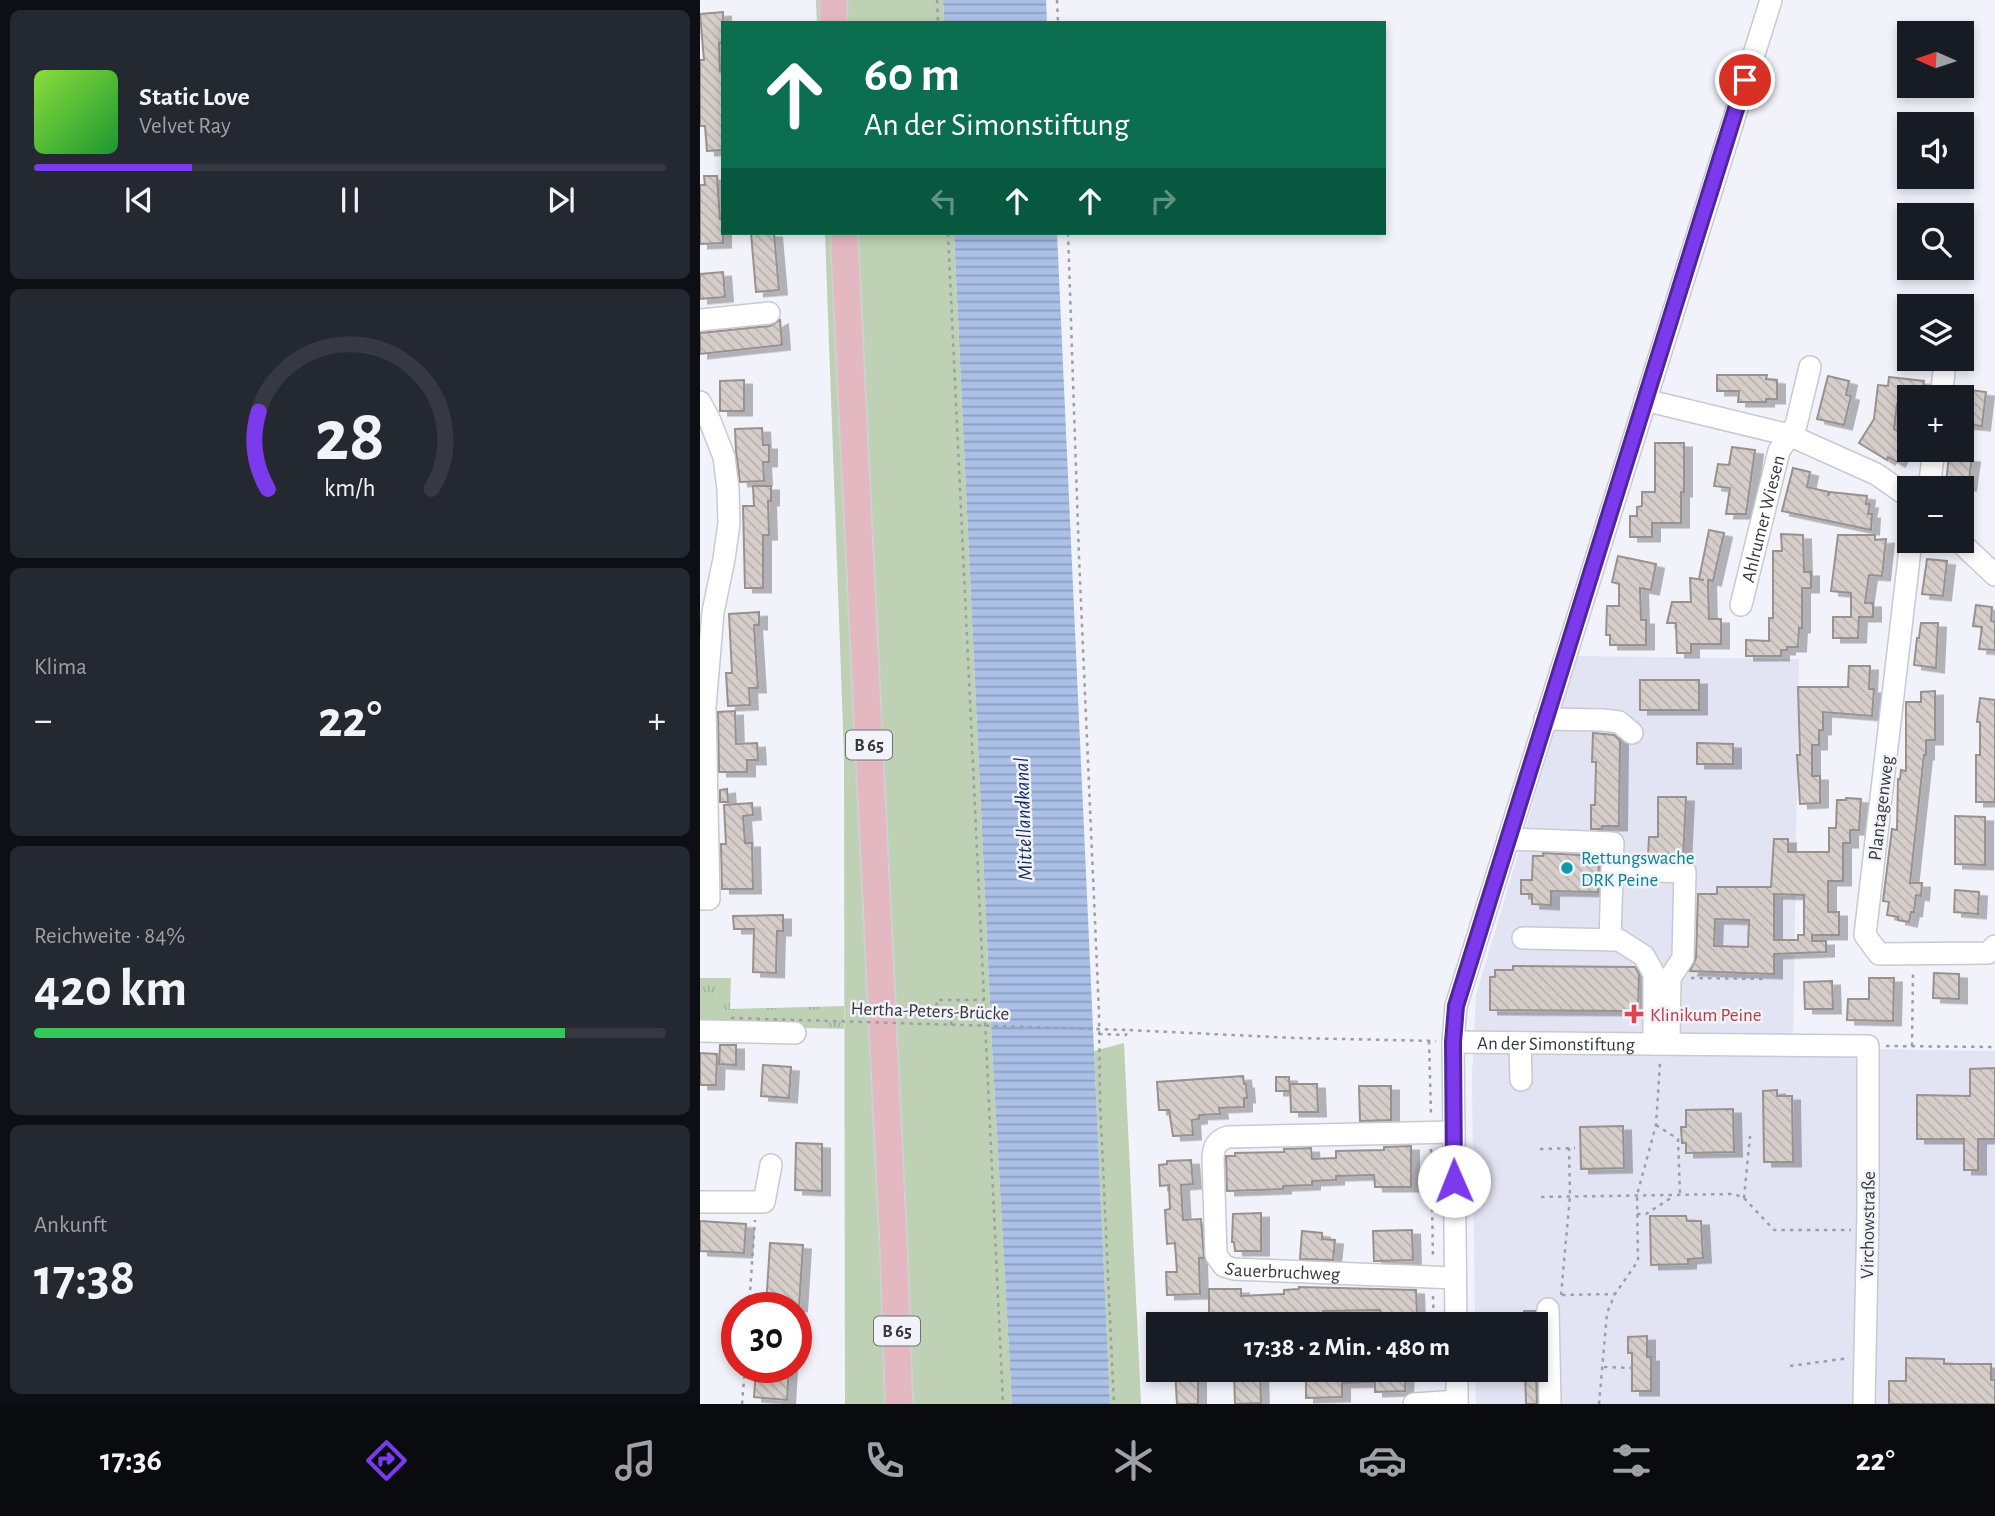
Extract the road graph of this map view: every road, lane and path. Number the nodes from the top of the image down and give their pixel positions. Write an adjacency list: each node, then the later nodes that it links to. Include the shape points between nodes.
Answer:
1 (833, 0): 5 (main road)
2 (937, 0): 6 (path)
3 (1057, 0): 7 (path)
4 (1771, 0): 16 (street, An der Simonstiftung)
5 (834, 21)
6 (938, 21)
7 (1058, 21)
8 (844, 235): 82 (main road, B 65)
9 (948, 235): 35 (path)
10 (1068, 235): 41 (path)
11 (769, 313): 12 (street)
12 (700, 320)
13 (1810, 367): 18 (street, Ahlrumer Wiesen, via 1796,425)
14 (1944, 372): 15 (street)
15 (1942, 385)
16 (1645, 400): 18 (street, Ahlrumer Wiesen); 24 (street, An der Simonstiftung)
17 (700, 402): 28 (street, via 724,457 729,523 713,612 705,707 709,900)
18 (1789, 435): 19 (street, Ahlrumer Wiesen, via 1876,474); 23 (street, Ahlrumer Wiesen, via 1779,451)
19 (1897, 489)
20 (1910, 553): 32 (street, Plantagenweg, via 1866,935 1879,954)
21 (1972, 553): 22 (street)
22 (1995, 575)
23 (1741, 605)
24 (1545, 719): 25 (street, via 1619,722); 26 (street, An der Simonstiftung)
25 (1632, 733)
26 (1508, 839): 30 (street, via 1613,843); 43 (street, An der Simonstiftung, via 1456,1006)
27 (1631, 870): 33 (street, via 1685,872 1683,958)
28 (700, 899)
29 (1523, 938): 30 (street)
30 (1609, 940): 45 (street, via 1619,940 1644,956 1654,974)
31 (1995, 946): 32 (street, Plantagenweg, via 1988,953)
32 (1913, 953): 47 (path)
33 (1670, 978): 34 (path); 45 (street)
34 (1766, 979)
35 (984, 1000): 37 (path, via 937,1000 936,1012 952,1012); 83 (path)
36 (730, 1018): 37 (path, Hertha-Peters-Brücke, bridge)
37 (951, 1025): 38 (path, Hertha-Peters-Brücke, bridge)
38 (1128, 1030): 41 (path, via 1126,1035); 42 (path)
39 (700, 1031): 40 (street)
40 (795, 1032)
41 (1099, 1034): 84 (path)
42 (1429, 1041): 43 (path); 51 (path)
43 (1453, 1042): 44 (street, An der Simonstiftung); 52 (street)
44 (1520, 1043): 45 (street, An der Simonstiftung); 49 (street)
45 (1661, 1044): 46 (street, An der Simonstiftung); 50 (path)
46 (1868, 1046): 47 (path); 66 (street, Virchowstraße)
47 (1912, 1046): 48 (path)
48 (1995, 1047)
49 (1521, 1080)
50 (1656, 1125): 58 (path); 59 (path, via 1678,1139)
51 (1431, 1132): 52 (street, Sauerbruchweg); 67 (path); 67 (street, Sauerbruchweg, via 1228,1137 1216,1144 1213,1159 1216,1255 1224,1266)
52 (1454, 1132): 68 (street)
53 (1750, 1136): 62 (path)
54 (1569, 1148): 55 (path); 56 (path); 60 (path)
55 (1575, 1148)
56 (1540, 1149)
57 (771, 1165): 64 (street, via 764,1202)
58 (1637, 1195): 59 (path); 60 (path); 65 (path)
59 (1678, 1195): 62 (path, via 1734,1194); 65 (path, via 1646,1214)
60 (1570, 1196): 61 (path); 71 (path)
61 (1541, 1197)
62 (1744, 1198): 66 (path, via 1774,1230)
63 (700, 1202): 64 (street)
64 (757, 1202): 69 (path)
65 (1637, 1214): 70 (path, via 1638,1261)
66 (1867, 1230): 74 (street, Virchowstraße)
67 (1433, 1278): 68 (street, Sauerbruchweg); 72 (path)
68 (1455, 1279): 73 (street)
69 (750, 1292)
70 (1615, 1294): 71 (path); 76 (path, via 1607,1313)
71 (1554, 1302): 86 (street)
72 (1434, 1312)
73 (1456, 1312)
74 (1866, 1356): 75 (path); 88 (street, Virchowstraße)
75 (1790, 1366)
76 (1602, 1367): 77 (path); 87 (path)
77 (1632, 1368)
78 (1457, 1382): 80 (street)
79 (744, 1383): 81 (path)
80 (1457, 1403): 85 (street)
81 (742, 1404)
82 (899, 1404)
83 (1003, 1404)
84 (1114, 1404)
85 (1414, 1404)
86 (1550, 1404)
87 (1599, 1404)
88 (1864, 1404)

